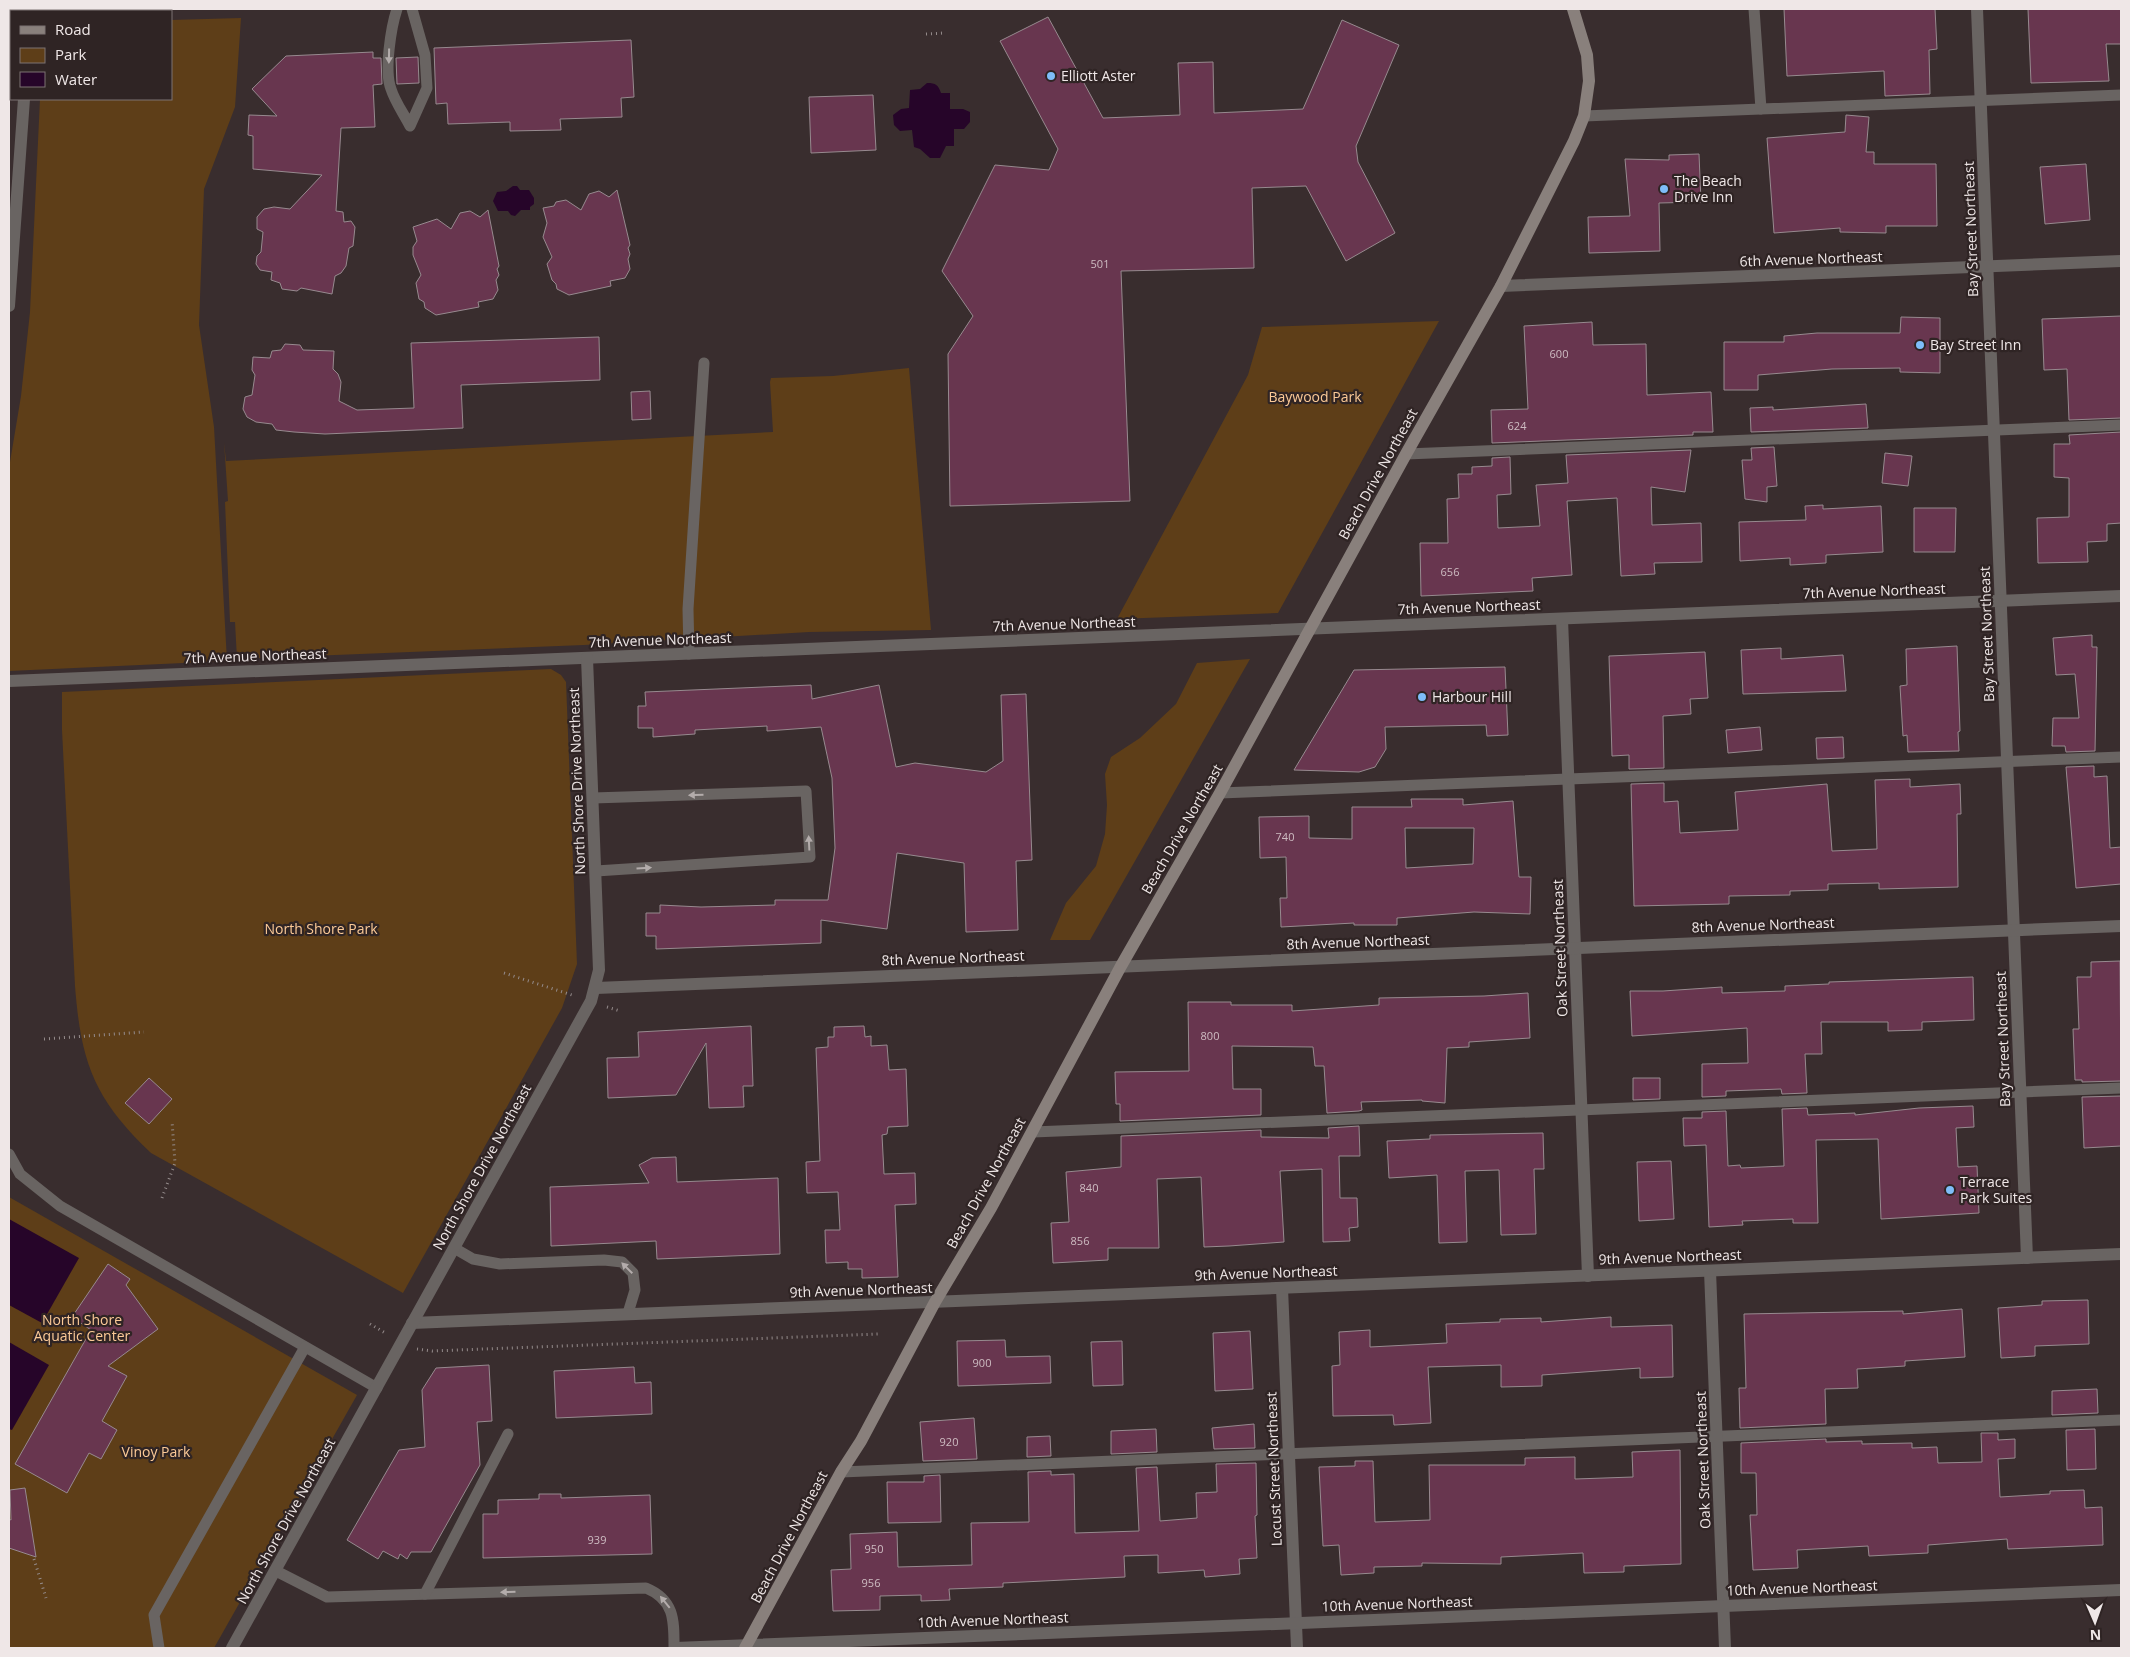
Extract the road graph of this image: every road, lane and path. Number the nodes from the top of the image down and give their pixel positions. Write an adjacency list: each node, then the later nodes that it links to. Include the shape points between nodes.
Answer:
1 (397, 9): 2 (lane, one-way to 2, via 392,23 389,55 390,87 410,126 427,88 425,55)
2 (412, 9)
3 (1573, 9): 12 (street, Beach Drive Northeast, via 1588,64)
4 (1754, 9): 11 (lane)
5 (1977, 9): 10 (street, Bay Street Northeast)
6 (944, 33): 7 (path)
7 (926, 34)
8 (2121, 95): 10 (lane)
9 (24, 100): 16 (street)
10 (1981, 100): 11 (lane); 14 (street, Bay Street Northeast)
11 (1761, 109): 12 (lane)
12 (1584, 116): 15 (street, Beach Drive Northeast)
13 (2121, 261): 14 (street, 6th Avenue Northeast)
14 (1987, 266): 15 (street, 6th Avenue Northeast); 19 (street, Bay Street Northeast)
15 (1501, 286): 20 (street, Beach Drive Northeast)
16 (9, 306)
17 (704, 363): 25 (lane, via 688,609)
18 (2121, 425): 19 (lane)
19 (1994, 430): 20 (lane); 22 (street, Bay Street Northeast)
20 (1406, 454): 24 (street, Beach Drive Northeast)
21 (2121, 596): 22 (street, 7th Avenue Northeast)
22 (2001, 601): 23 (street, 7th Avenue Northeast); 29 (street, Bay Street Northeast)
23 (1562, 619): 24 (street, 7th Avenue Northeast); 30 (street, Oak Street Northeast)
24 (1310, 629): 25 (street, 7th Avenue Northeast); 31 (street, Beach Drive Northeast)
25 (689, 654): 26 (street, 7th Avenue Northeast)
26 (587, 658): 27 (street, 7th Avenue Northeast); 32 (street, North Shore Drive Northeast)
27 (9, 681)
28 (2121, 757): 29 (lane)
29 (2007, 762): 30 (lane); 35 (street, Bay Street Northeast)
30 (1568, 779): 31 (lane); 36 (street, Oak Street Northeast)
31 (1220, 793): 37 (street, Beach Drive Northeast)
32 (593, 798): 33 (street, North Shore Drive Northeast); 33 (lane, one-way to 32, via 810,857 806,791)
33 (596, 871): 39 (street, North Shore Drive Northeast, via 599,970)
34 (2121, 926): 35 (street, 8th Avenue Northeast)
35 (2014, 930): 36 (street, 8th Avenue Northeast); 45 (street, Bay Street Northeast)
36 (1575, 948): 37 (street, 8th Avenue Northeast); 46 (street, Oak Street Northeast)
37 (1121, 966): 39 (street, 8th Avenue Northeast); 48 (street, Beach Drive Northeast)
38 (504, 973): 40 (path)
39 (596, 988): 40 (street, North Shore Drive Northeast)
40 (591, 1001): 41 (path); 51 (street, North Shore Drive Northeast)
41 (620, 1011)
42 (144, 1032): 43 (path)
43 (44, 1039)
44 (2121, 1088): 45 (lane)
45 (2021, 1092): 46 (lane); 53 (street, Bay Street Northeast)
46 (1582, 1109): 48 (lane); 55 (street, Oak Street Northeast)
47 (172, 1121): 50 (path, via 175,1163)
48 (1033, 1132): 57 (street, Beach Drive Northeast)
49 (9, 1154): 63 (lane, via 20,1174 60,1206)
50 (162, 1198)
51 (454, 1248): 58 (lane, one-way to 51, via 635,1290 633,1273 622,1262 500,1264 473,1259); 59 (street, North Shore Drive Northeast)
52 (2121, 1254): 53 (street, 9th Avenue Northeast)
53 (2027, 1258): 54 (street, 9th Avenue Northeast)
54 (1710, 1271): 55 (street, 9th Avenue Northeast); 67 (street, Oak Street Northeast)
55 (1588, 1276): 56 (street, 9th Avenue Northeast)
56 (1282, 1288): 57 (street, 9th Avenue Northeast); 68 (street, Locust Street Northeast)
57 (935, 1302): 58 (street, 9th Avenue Northeast); 69 (street, Beach Drive Northeast)
58 (628, 1313): 59 (street, 9th Avenue Northeast)
59 (412, 1323): 62 (street, North Shore Drive Northeast)
60 (370, 1324): 62 (path)
61 (878, 1334): 62 (path, via 432,1351 420,1351)
62 (403, 1343): 64 (street, North Shore Drive Northeast)
63 (305, 1347): 64 (lane); 79 (lane, via 154,1615)
64 (377, 1388): 71 (street, North Shore Drive Northeast)
65 (2121, 1420): 67 (lane)
66 (508, 1434): 73 (lane)
67 (1717, 1437): 68 (lane); 75 (street, Oak Street Northeast)
68 (1288, 1454): 69 (lane); 76 (street, Locust Street Northeast)
69 (841, 1472): 78 (street, Beach Drive Northeast)
70 (34, 1559): 74 (path)
71 (276, 1570): 73 (lane, via 327,1597); 80 (street, North Shore Drive Northeast)
72 (2121, 1590): 75 (street, 10th Avenue Northeast)
73 (425, 1594): 81 (lane, one-way to 73, via 670,1608 658,1593 646,1588)
74 (46, 1598)
75 (1724, 1606): 76 (street, 10th Avenue Northeast); 83 (street, Oak Street Northeast)
76 (1295, 1623): 77 (street, 10th Avenue Northeast); 82 (street, Locust Street Northeast)
77 (874, 1644): 78 (street, 10th Avenue Northeast)
78 (746, 1647): 81 (street, 10th Avenue Northeast)
79 (159, 1648)
80 (232, 1648)
81 (674, 1648)
82 (1296, 1648)
83 (1725, 1648)

